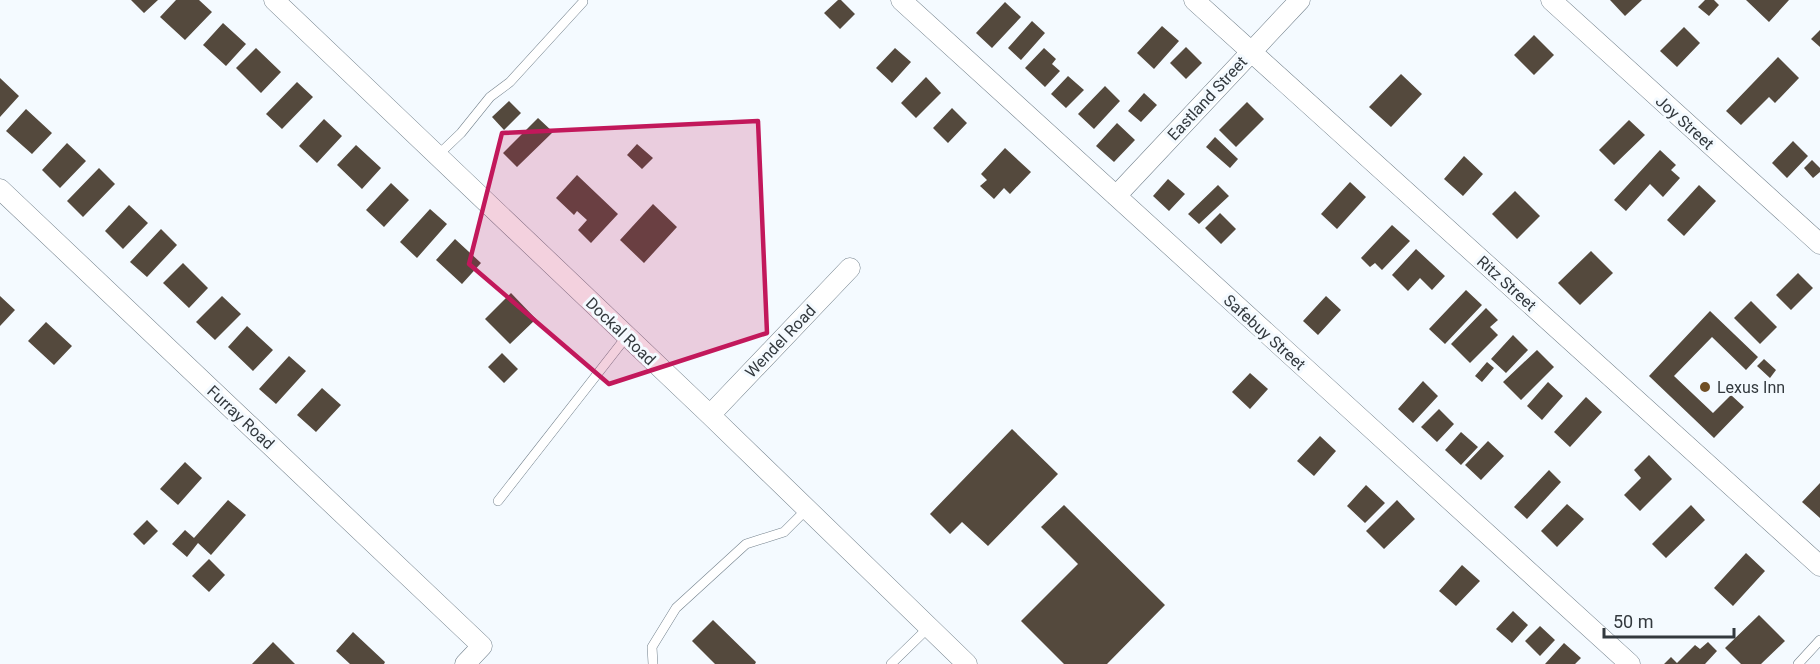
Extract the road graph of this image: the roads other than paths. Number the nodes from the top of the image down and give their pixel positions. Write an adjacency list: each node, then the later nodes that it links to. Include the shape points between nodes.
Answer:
1 (274, 0): 8 (street, Dockal Road)
2 (901, 0): 10 (street, Safebuy Street)
3 (1194, 0): 7 (street, Ritz Street)
4 (1300, 0): 7 (street, Eastland Street)
5 (1551, 0): 11 (street, Joy Street)
6 (584, 2): 8 (lane)
7 (1250, 52): 10 (street, Eastland Street); 17 (street, Ritz Street)
8 (437, 156): 13 (street, Dockal Road)
9 (0, 189): 20 (street, Furray Road, via 482,646)
10 (1116, 196): 24 (street, Safebuy Street)
11 (1820, 244)
12 (850, 268): 14 (street, Wendel Road)
13 (627, 336): 14 (street, Dockal Road); 15 (lane)
14 (710, 415): 16 (street, Dockal Road)
15 (498, 501)
16 (807, 509): 18 (street, Dockal Road); 21 (lane, via 784,532 746,544 676,608 652,647)
17 (1820, 566)
18 (928, 627): 22 (lane); 23 (street, Dockal Road)
19 (1819, 644): 25 (lane)
20 (465, 664)
21 (653, 664)
22 (891, 664)
23 (966, 664)
24 (1630, 664)
25 (1798, 664)

